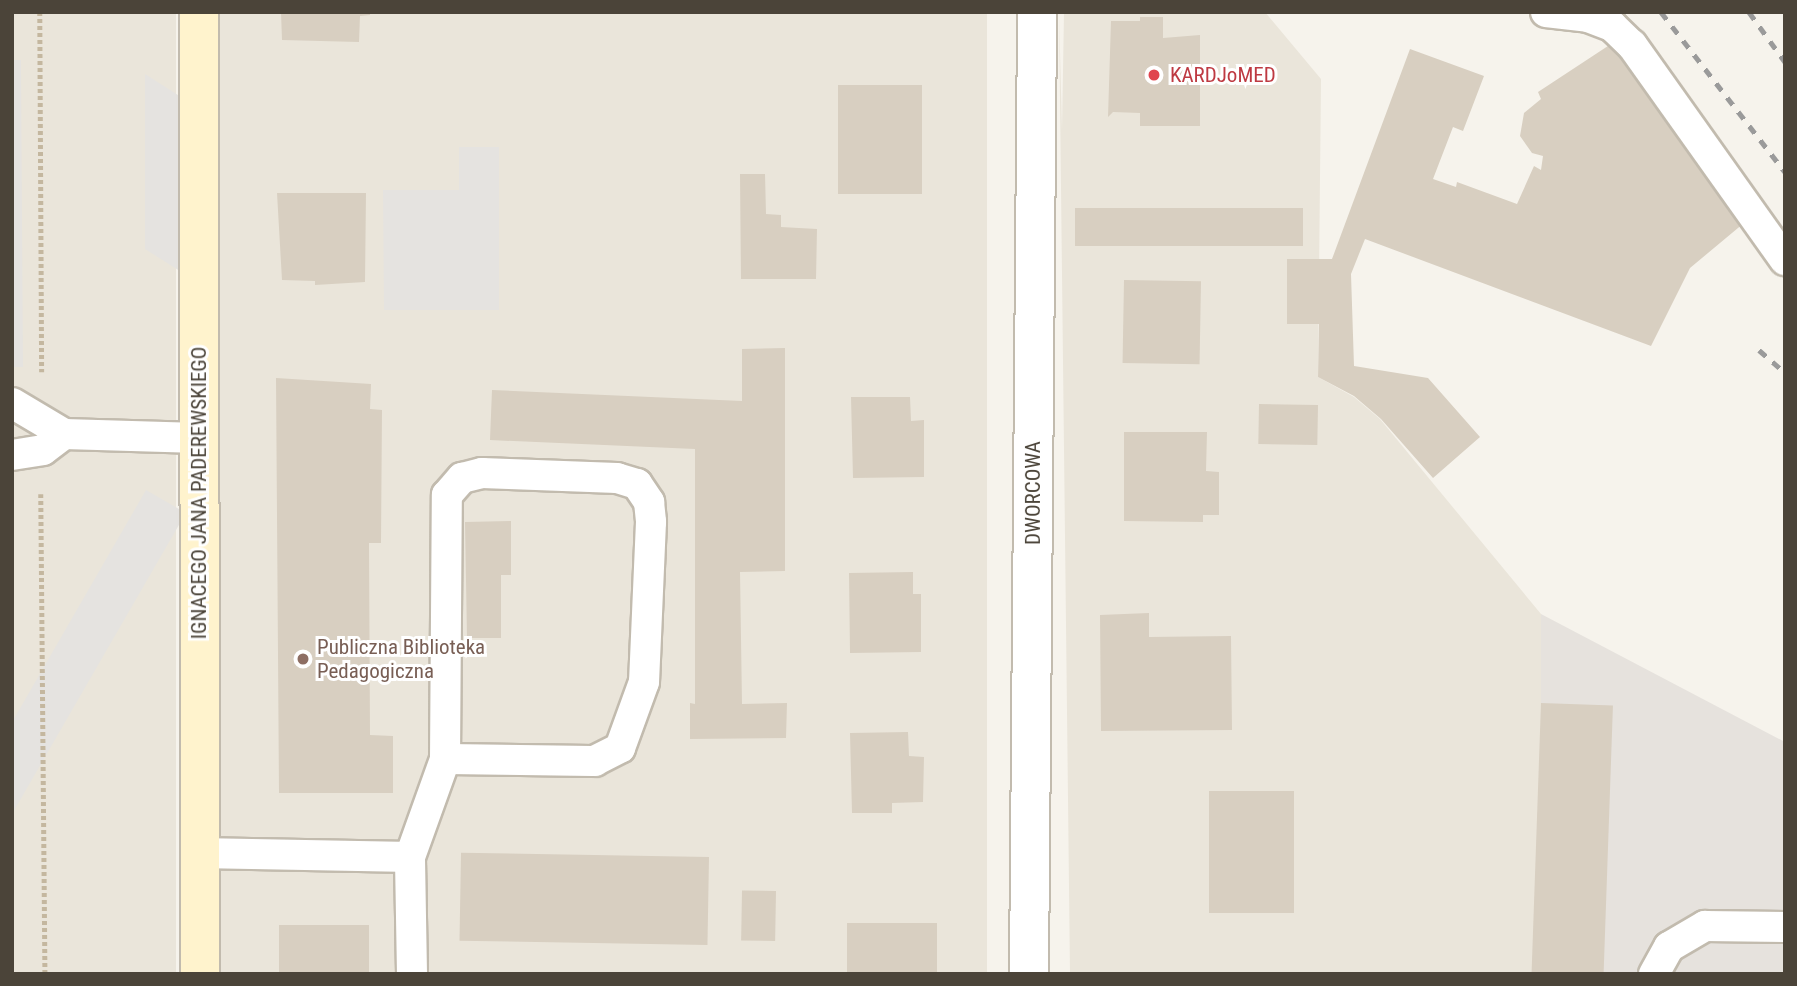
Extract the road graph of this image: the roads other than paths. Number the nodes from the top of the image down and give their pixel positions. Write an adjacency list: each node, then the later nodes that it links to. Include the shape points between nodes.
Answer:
1 (199, 12): 7 (street, IGNACEGO JANA PADEREWSKIEGO)
2 (1037, 12): 15 (street, DWORCOWA)
3 (1546, 12): 4 (lane, via 1588,17 1612,26 1632,45)
4 (1785, 260)
5 (12, 403): 6 (lane)
6 (64, 434): 7 (lane); 8 (lane, via 43,450)
7 (199, 438): 10 (street, IGNACEGO JANA PADEREWSKIEGO)
8 (12, 455)
9 (445, 759): 9 (lane, via 447,495 462,478 482,473 617,478 637,484 649,502 651,522 644,682 620,748 596,761); 11 (lane)
10 (200, 853): 11 (lane); 13 (street, IGNACEGO JANA PADEREWSKIEGO)
11 (410, 857): 14 (lane)
12 (1785, 927): 16 (lane, via 1705,926 1669,947)
13 (200, 974)
14 (412, 974)
15 (1029, 974)
16 (1654, 974)

